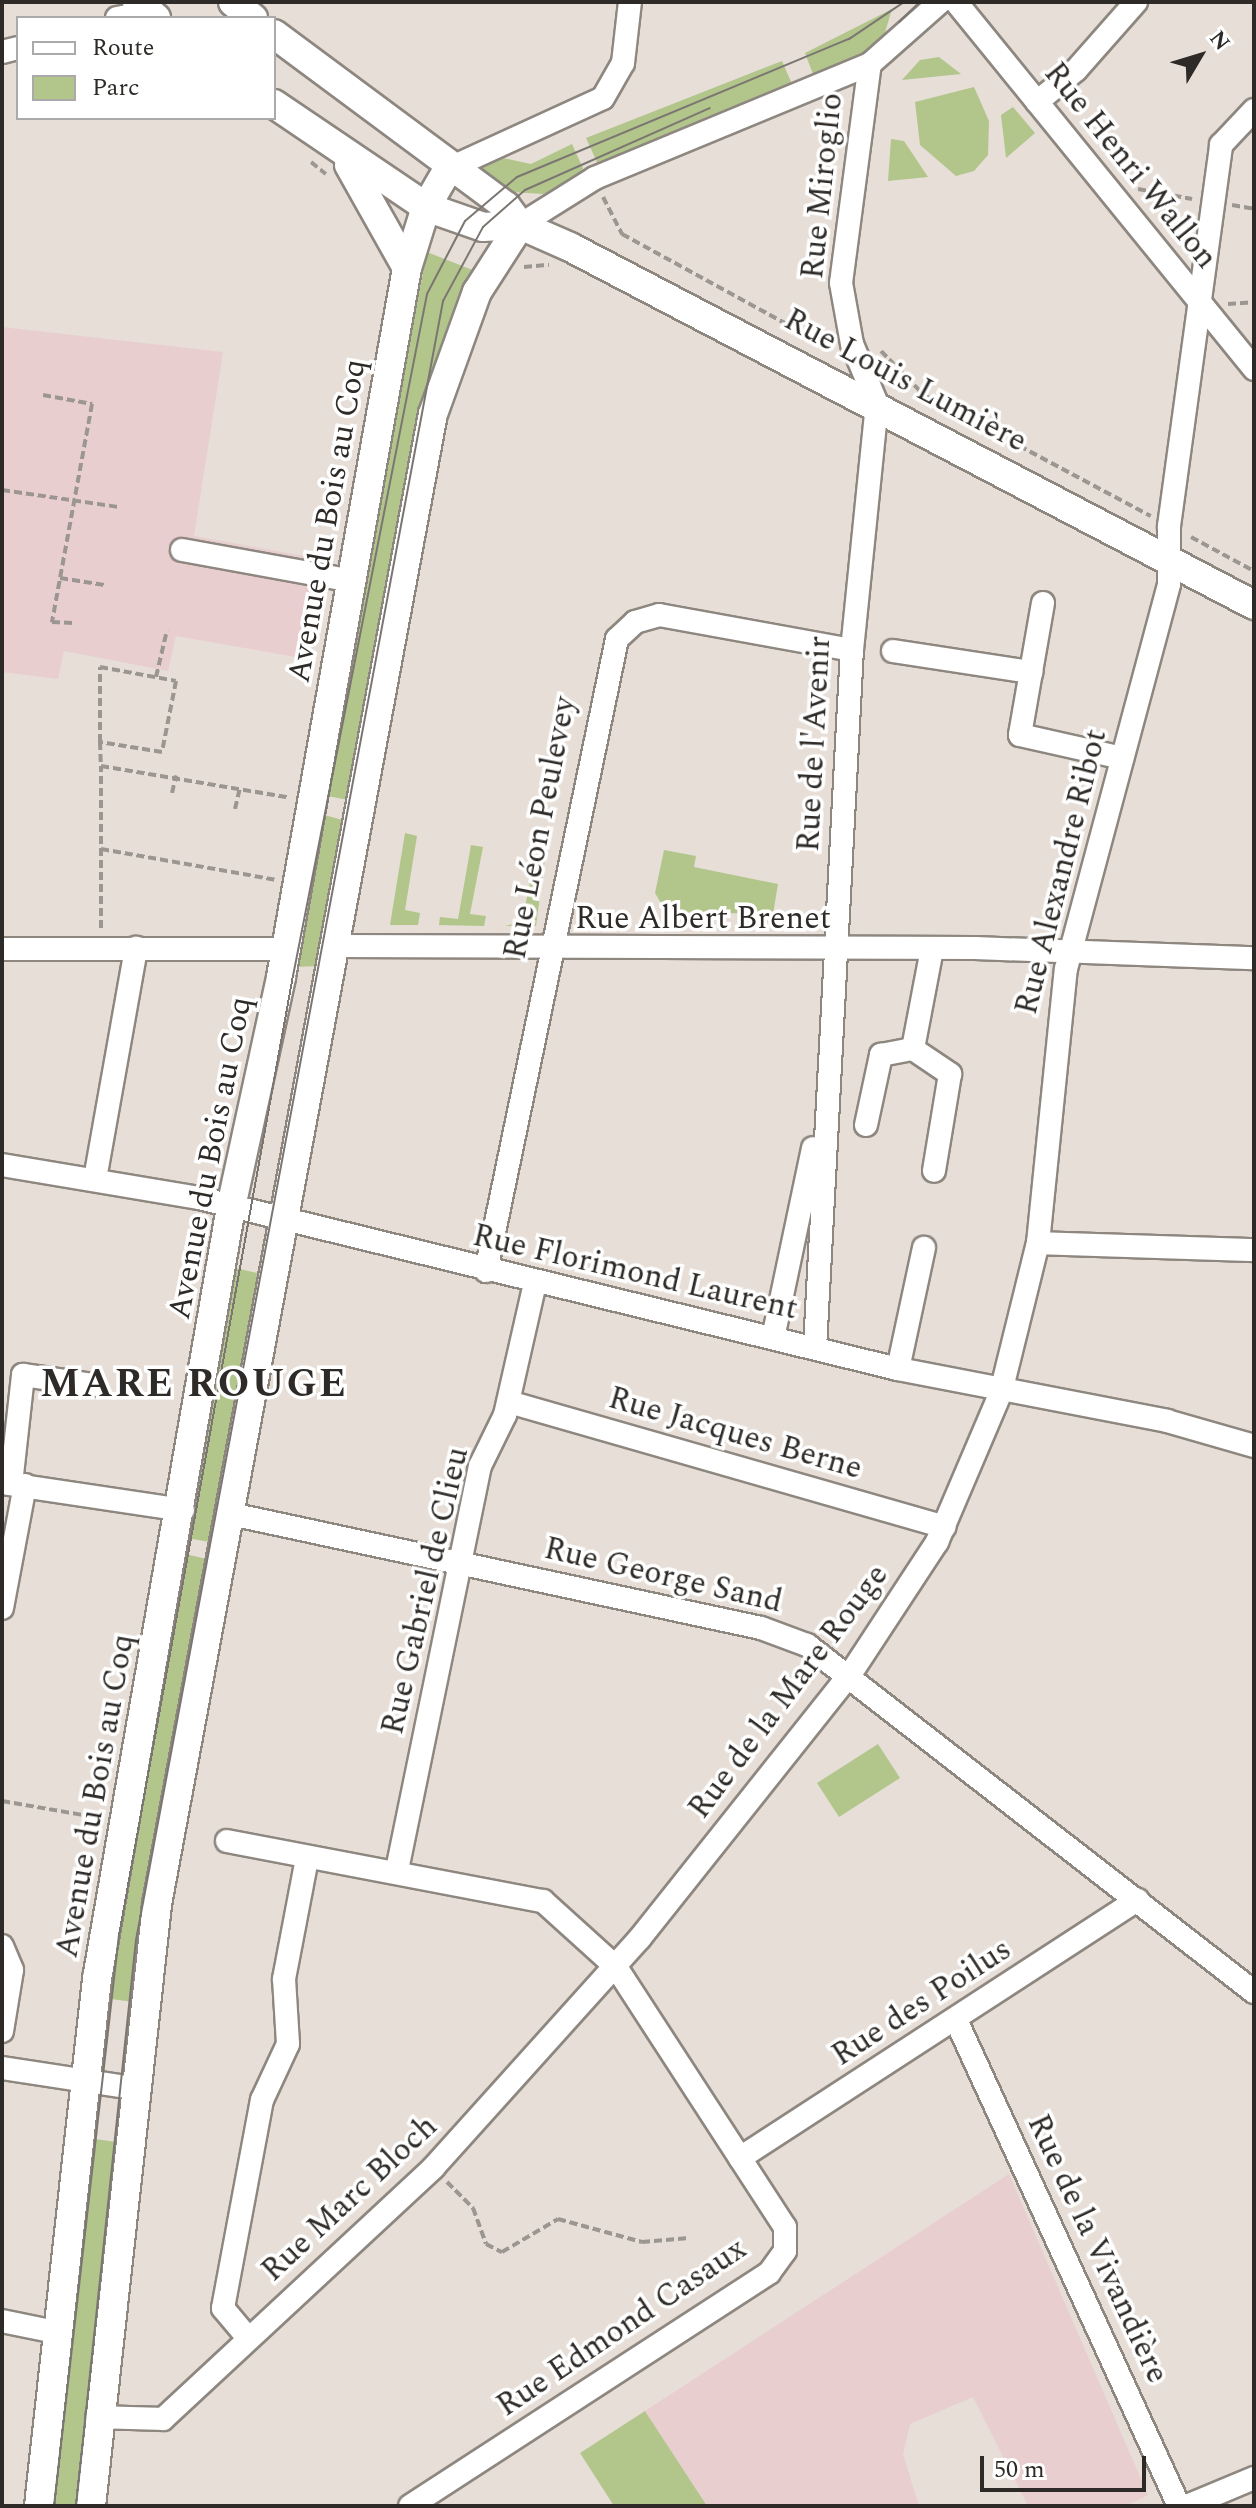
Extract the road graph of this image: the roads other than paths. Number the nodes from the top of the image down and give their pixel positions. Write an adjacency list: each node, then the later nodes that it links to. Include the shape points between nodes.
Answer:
1 (233, 2): 8 (main road)
2 (630, 2): 15 (street, via 623,63 603,98)
3 (940, 2): 10 (street)
4 (956, 2): 11 (street, Rue Henri Wallon)
5 (1136, 2): 11 (street, via 1076,70)
6 (147, 11): 7 (street)
7 (126, 16)
8 (250, 16)
9 (276, 36): 15 (main road)
10 (870, 64): 17 (street, via 595,178); 21 (street, Rue Miroglio, via 841,283 854,350)
11 (1037, 102): 19 (street, Rue Henri Wallon)
12 (276, 105): 14 (main road)
13 (1254, 110): 19 (street, Rue Alexandre Ribot, via 1221,145)
14 (339, 152): 16 (main road); 18 (main road)
15 (448, 169): 16 (main road, Avenue du Bois au Coq); 17 (main road, via 506,206)
16 (426, 207): 17 (main road, via 483,227); 18 (main road, Avenue du Bois au Coq)
17 (520, 225): 21 (main road, Rue Louis Lumière); 31 (main road, via 477,292 433,414)
18 (407, 268): 24 (main road, Avenue du Bois au Coq)
19 (1198, 301): 20 (street, Rue Henri Wallon); 23 (street, Rue Alexandre Ribot)
20 (1254, 369)
21 (877, 404): 23 (main road, Rue Louis Lumière); 27 (street, Rue de l'Avenir)
22 (182, 550): 24 (street)
23 (1169, 559): 26 (main road, Rue Louis Lumière); 30 (street, Rue Alexandre Ribot)
24 (352, 581): 34 (main road, Avenue du Bois au Coq)
25 (1043, 603): 29 (street)
26 (1254, 605)
27 (852, 650): 36 (street, Rue de l'Avenir); 37 (street, Rue Léon Peulevey, via 659,615 625,631 608,657)
28 (893, 651): 29 (street)
29 (1031, 672): 30 (street, via 1020,735)
30 (1122, 758): 38 (street, Rue Alexandre Ribot)
31 (335, 946): 37 (street, Rue Albert Brenet); 47 (main road)
32 (136, 948): 33 (street); 34 (street); 45 (street)
33 (2, 949)
34 (286, 949): 46 (main road, Avenue du Bois au Coq)
35 (932, 949): 36 (street, Rue Albert Brenet); 38 (street, Rue Albert Brenet); 40 (street)
36 (836, 951): 37 (street, Rue Albert Brenet); 41 (street, Rue de l'Avenir)
37 (548, 952): 51 (street, Rue Léon Peulevey)
38 (1070, 954): 39 (street, Rue Albert Brenet); 48 (street, Rue Alexandre Ribot, via 1055,1024)
39 (1254, 958)
40 (913, 1049): 42 (street, via 881,1055); 44 (street, via 950,1074)
41 (826, 1089): 53 (street, Rue de l'Avenir); 54 (street, Rue de l'Avenir)
42 (866, 1125)
43 (2, 1165): 45 (street, Rue Florimond Laurent)
44 (934, 1171)
45 (95, 1179): 46 (street, Rue Florimond Laurent)
46 (231, 1207): 47 (street, Rue Florimond Laurent); 61 (main road, Avenue du Bois au Coq)
47 (285, 1223): 51 (street, Rue Florimond Laurent); 62 (main road)
48 (1038, 1243): 50 (street); 57 (street, Rue Alexandre Ribot)
49 (924, 1248): 55 (street)
50 (1254, 1250)
51 (486, 1271): 52 (street, Rue Florimond Laurent)
52 (535, 1283): 53 (street, Rue Florimond Laurent); 58 (street, Rue Gabriel de Clieu)
53 (773, 1338): 54 (street, Rue Florimond Laurent)
54 (815, 1348): 55 (street, Rue Florimond Laurent)
55 (898, 1369): 57 (street, Rue Florimond Laurent)
56 (94, 1385): 60 (street, via 23,1375)
57 (1001, 1392): 59 (street, Rue Florimond Laurent, via 1167,1421); 63 (street, Rue de la Mare Rouge)
58 (509, 1402): 63 (street, Rue Jacques Berne); 64 (street, Rue Gabriel de Clieu, via 480,1466)
59 (1254, 1446)
60 (13, 1484): 61 (street); 65 (street)
61 (183, 1510): 78 (main road, Avenue du Bois au Coq)
62 (231, 1514): 64 (street, Rue George Sand); 79 (main road, via 157,1904)
63 (944, 1527): 67 (street, Rue de la Mare Rouge)
64 (461, 1562): 67 (street, Rue George Sand, via 761,1628); 70 (street, Rue Gabriel de Clieu)
65 (4, 1582): 66 (street)
66 (2, 1608)
67 (851, 1673): 71 (street, Rue George Sand); 73 (street, Rue de la Mare Rouge)
68 (227, 1841): 69 (street)
69 (307, 1858): 70 (street); 83 (street, via 284,1979 288,2044 262,2100 223,2308)
70 (397, 1870): 73 (street, via 543,1901)
71 (1138, 1900): 74 (street, Rue George Sand); 75 (street, Rue des Poilus)
72 (2, 1946): 76 (street, via 12,1970)
73 (616, 1967): 80 (street, Rue Edmond Casaux); 83 (street, Rue Marc Bloch, via 433,2168)
74 (1254, 1992)
75 (956, 2020): 80 (street, Rue des Poilus); 89 (street, Rue de la Vivandière)
76 (2, 2031)
77 (2, 2068): 78 (street)
78 (85, 2081): 79 (street); 82 (main road, Avenue du Bois au Coq)
79 (132, 2088): 84 (main road)
80 (740, 2158): 88 (street, Rue Edmond Casaux, via 785,2227 785,2251 769,2273)
81 (2, 2321): 82 (street)
82 (56, 2332): 86 (main road, Avenue du Bois au Coq)
83 (248, 2338): 84 (street, Rue Marc Bloch, via 163,2419)
84 (97, 2417): 87 (main road)
85 (1254, 2478): 90 (street)
86 (39, 2506)
87 (91, 2506)
88 (410, 2506)
89 (1179, 2506)
90 (1187, 2506)

